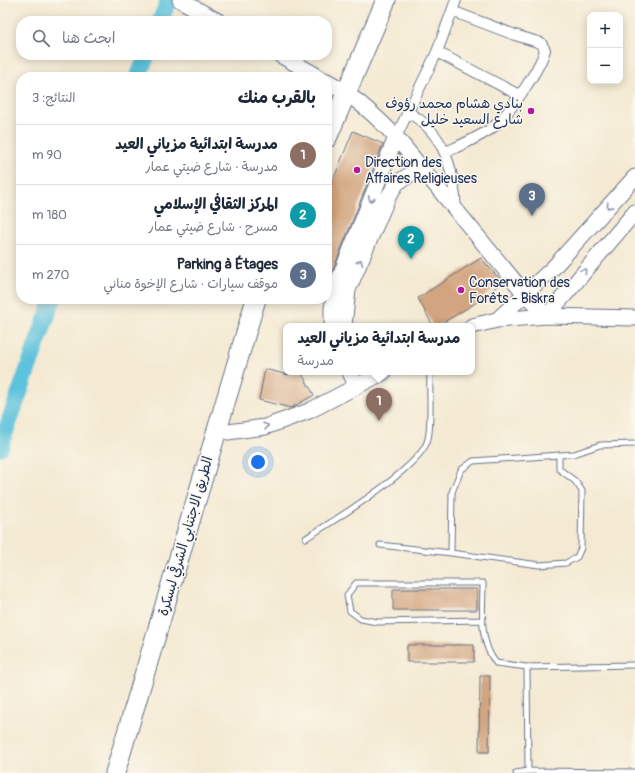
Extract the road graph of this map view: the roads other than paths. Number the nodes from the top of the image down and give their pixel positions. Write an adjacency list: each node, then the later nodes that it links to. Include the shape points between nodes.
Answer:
1 (180, 0): 6 (street)
2 (374, 0): 10 (highway)
3 (386, 0): 11 (highway)
4 (456, 0): 5 (street)
5 (452, 11): 7 (street); 13 (street, via 515,36 542,43 545,50 542,57)
6 (209, 16)
7 (437, 52): 13 (street); 14 (street)
8 (289, 60): 9 (street)
9 (310, 72)
10 (332, 77)
11 (332, 79)
12 (332, 85): 15 (street, via 378,119)
13 (519, 95): 16 (street, via 493,127)
14 (408, 112): 15 (street); 16 (street, via 422,121)
15 (396, 137): 17 (street); 18 (street)
16 (446, 152): 21 (street, via 454,182)
17 (421, 167): 20 (street); 21 (street)
18 (382, 172): 20 (street); 25 (street, one-way to 25)
19 (635, 177): 23 (street, one-way to 23)
20 (397, 183): 25 (street, one-way to 20)
21 (456, 211): 26 (street)
22 (635, 212): 24 (street)
23 (584, 234): 24 (street); 26 (street)
24 (602, 250): 29 (street, one-way to 24)
25 (342, 288): 32 (street, via 332,308); 33 (street)
26 (525, 294): 29 (street); 31 (street)
27 (255, 304): 50 (highway, الطريق الاجتنابي الشرقي لبسكرة)
28 (266, 304): 39 (highway, الطريق الاجتنابي الشرقي لبسكرة)
29 (547, 316): 30 (street); 31 (street)
30 (635, 318)
31 (497, 320): 34 (street)
32 (332, 323)
33 (344, 323)
34 (475, 325)
35 (351, 375): 38 (street)
36 (430, 375): 42 (lane, via 429,434 424,449 386,484)
37 (367, 376): 38 (street)
38 (356, 386): 39 (street, one-way to 38, via 265,427 309,411)
39 (228, 432): 51 (highway, الطريق الاجتنابي الشرقي لبسكرة)
40 (635, 444): 41 (lane, via 600,445 574,454)
41 (559, 455): 44 (lane, via 473,461 461,470 452,492); 44 (lane, via 559,469 575,481 582,491 581,548 577,557 566,563 539,565)
42 (306, 538)
43 (380, 545): 44 (lane)
44 (451, 553)
45 (483, 620): 45 (lane, via 483,583 356,583 347,595 350,611 361,619 377,622); 47 (lane, via 488,654 496,663)
46 (635, 666): 47 (lane)
47 (527, 667): 48 (lane)
48 (528, 771): 49 (lane); 52 (lane)
49 (635, 772)
50 (115, 773)
51 (127, 773)
52 (516, 773)

